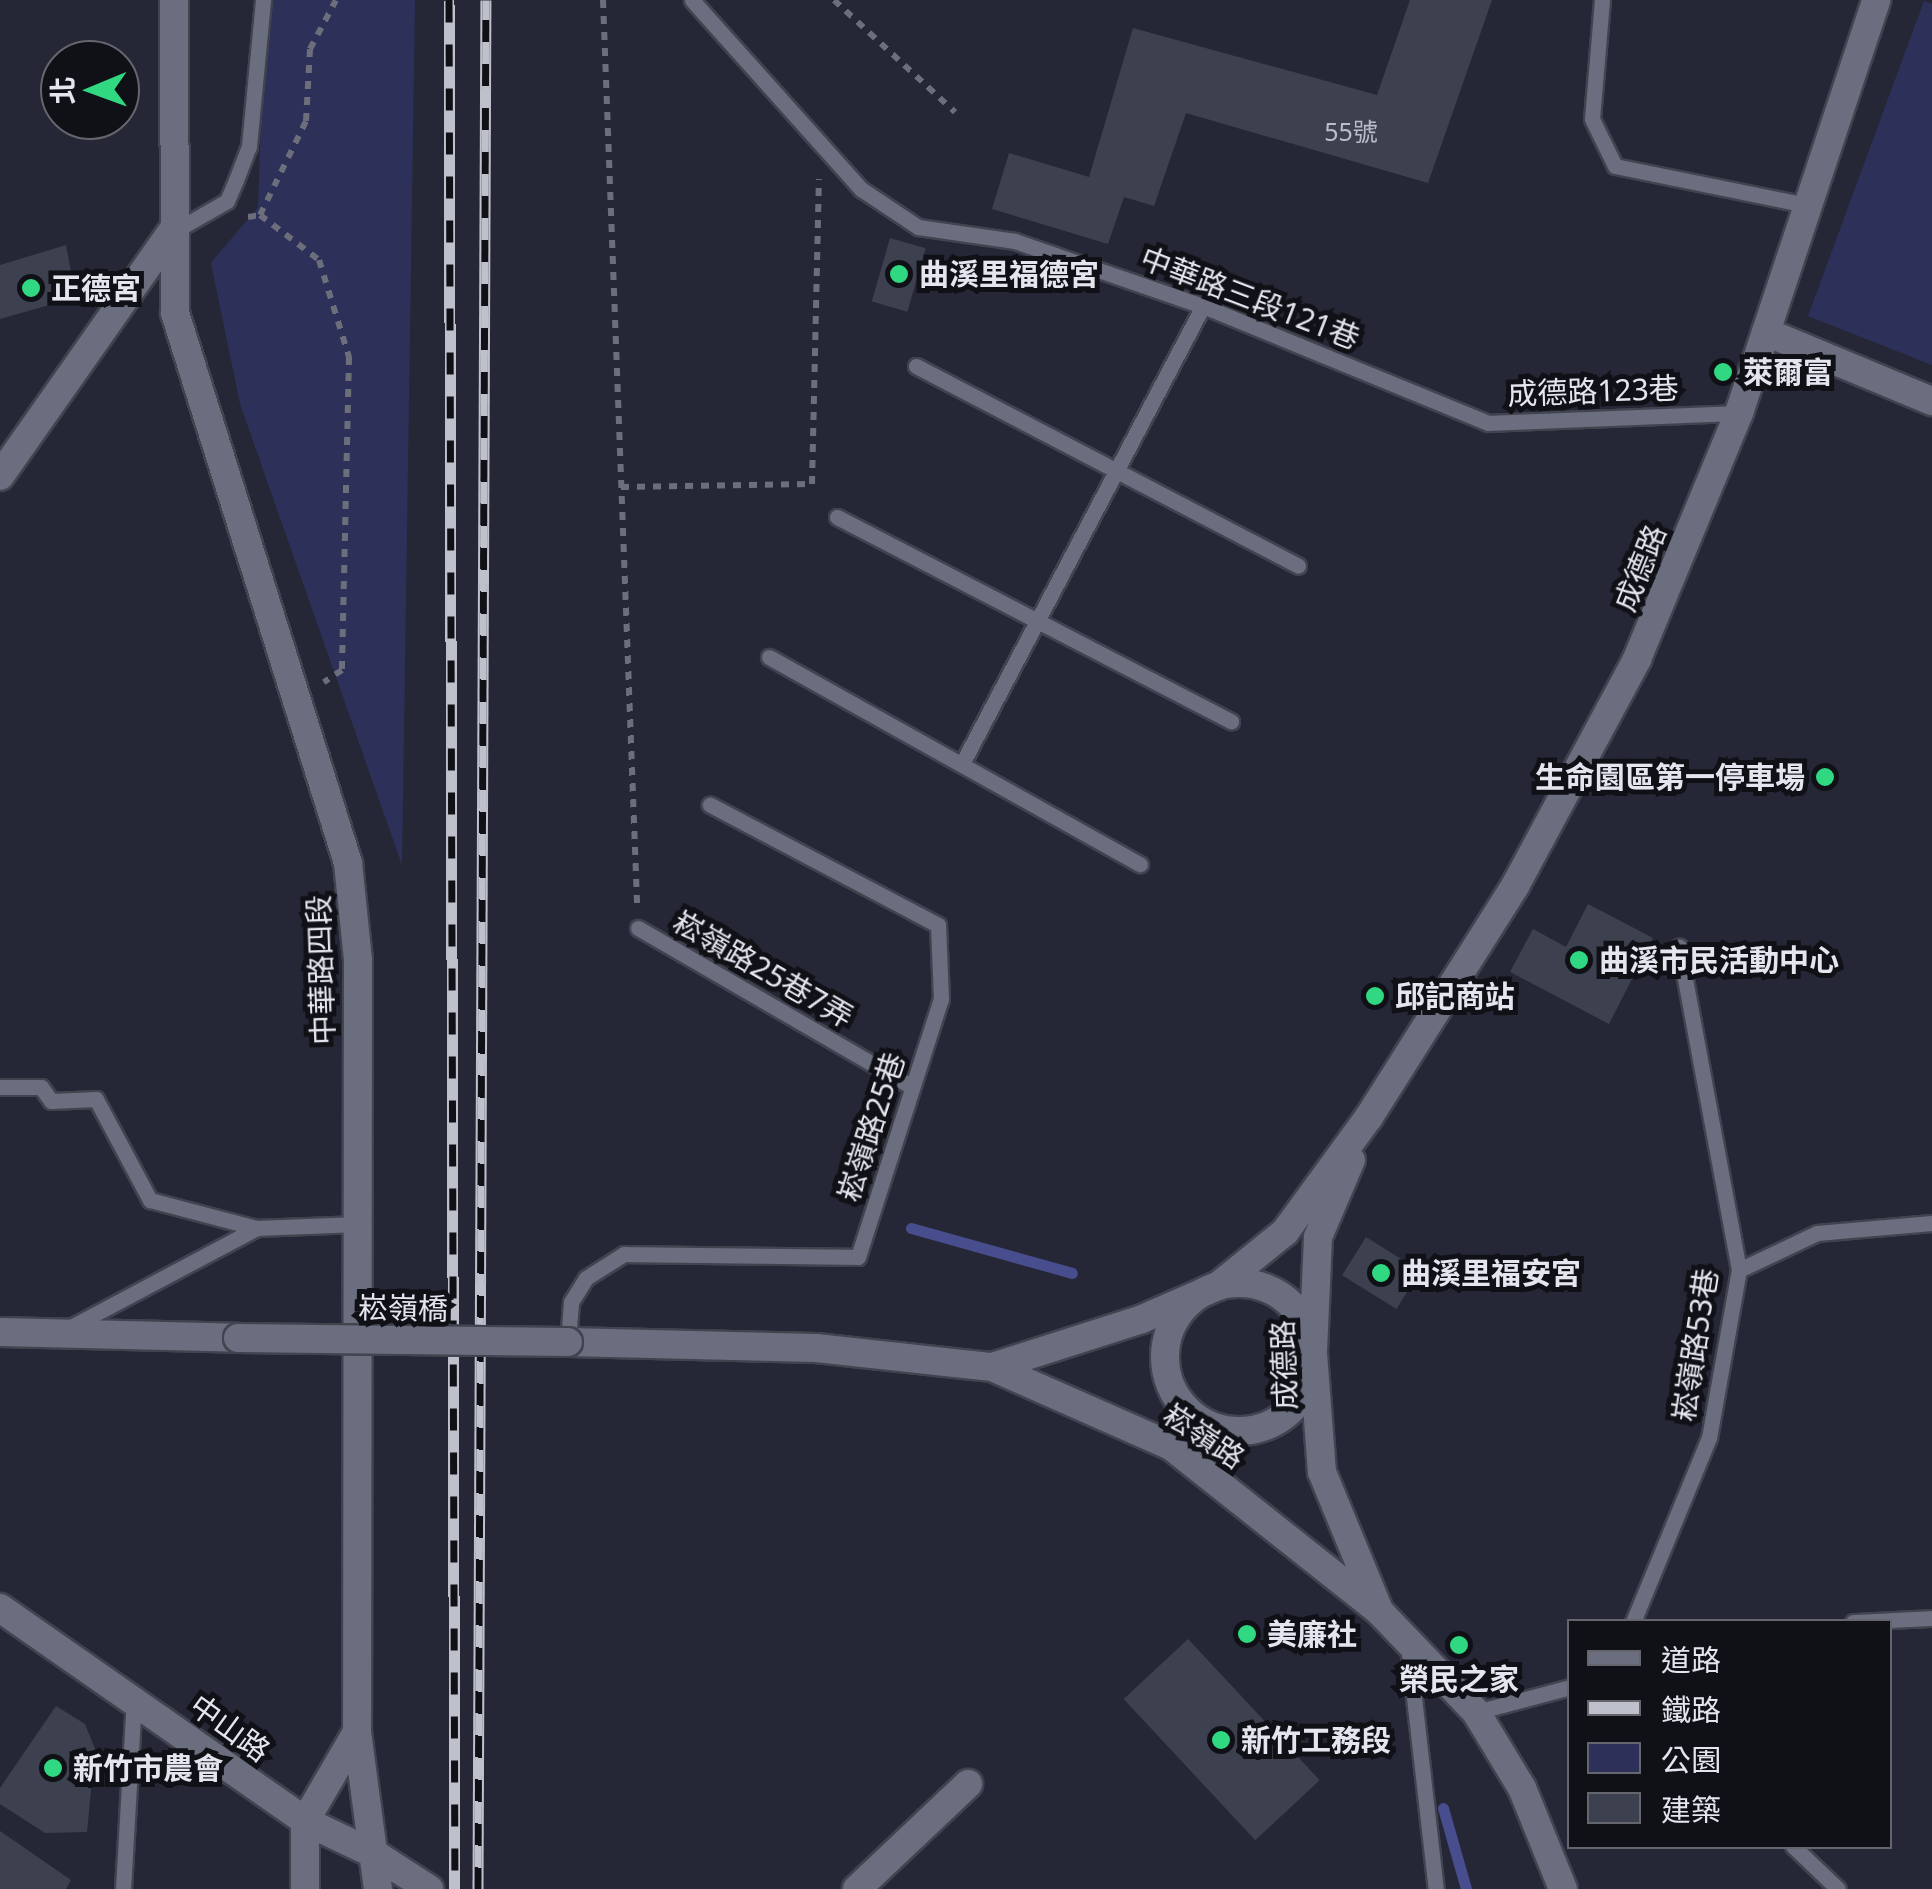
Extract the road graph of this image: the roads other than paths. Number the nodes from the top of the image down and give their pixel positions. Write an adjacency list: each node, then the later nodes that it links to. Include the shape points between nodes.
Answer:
1 (174, 0): 7 (street, 中華路四段)
2 (263, 0): 7 (lane, via 249,146 236,180 227,202)
3 (692, 0): 8 (lane, 中華路三段121巷, via 861,189 918,227 1015,241)
4 (1602, 0): 6 (lane, via 1592,119 1615,166)
5 (1876, 0): 6 (street, 成德路)
6 (1806, 205): 9 (street, 成德路)
7 (171, 233): 15 (street); 30 (street, 中華路四段, via 175,314 348,864 358,960)
8 (1203, 306): 12 (lane, 中華路三段121巷); 14 (lane)
9 (1766, 332): 11 (street); 13 (street, 成德路)
10 (916, 366): 14 (lane)
11 (1932, 401)
12 (1452, 409): 13 (lane, 成德路123巷, via 1488,423)
13 (1738, 414): 28 (street, 成德路, via 1637,659 1516,886)
14 (1116, 472): 17 (lane); 18 (lane)
15 (0, 476)
16 (837, 517): 18 (lane)
17 (1298, 566)
18 (1036, 624): 20 (lane); 21 (lane)
19 (769, 657): 21 (lane)
20 (1230, 721)
21 (964, 760): 23 (lane)
22 (710, 805): 27 (lane, 崧嶺路25巷, via 938,926 941,999)
23 (1140, 864)
24 (638, 928): 27 (lane, 崧嶺路25巷7弄)
25 (1680, 947): 32 (lane, 崧嶺路53巷)
26 (0, 1087): 31 (lane, via 41,1087 52,1100 96,1099 150,1200)
27 (912, 1087): 36 (lane, 崧嶺路25巷, via 858,1257 624,1254 586,1278 572,1302)
28 (1369, 1117): 33 (street, 成德路, via 1284,1232); 37 (street, 成德路, via 1318,1237)
29 (1932, 1223): 32 (lane, via 1817,1233)
30 (356, 1224): 31 (lane); 51 (street, 中華路四段)
31 (257, 1228): 35 (lane)
32 (1739, 1270): 45 (lane, 崧嶺路53巷, via 1709,1438)
33 (1218, 1286): 37 (street, via 1240,1282 1282,1296 1309,1332); 38 (street, 成德路, via 1142,1319); 39 (street, via 1180,1312 1164,1356)
34 (0, 1332): 35 (street, 崧嶺橋)
35 (62, 1332): 36 (street, 崧嶺橋, bridge)
36 (568, 1342): 38 (street, 崧嶺路, via 816,1348)
37 (1313, 1354): 40 (street, via 1310,1377 1293,1408 1264,1428); 43 (street, 成德路, via 1322,1472)
38 (992, 1366): 41 (street, 崧嶺路)
39 (1168, 1380): 40 (street, via 1196,1418); 41 (street)
40 (1240, 1432): 41 (street)
41 (1171, 1446): 43 (street, 崧嶺路)
42 (0, 1608): 49 (street, 中山路)
43 (1379, 1611): 47 (street, 崧嶺路)
44 (1932, 1618): 46 (lane)
45 (1634, 1619)
46 (1892, 1620)
47 (1408, 1640): 50 (street, 崧嶺路); 61 (lane)
48 (1567, 1688): 50 (lane)
49 (134, 1699): 53 (street, 中山路); 56 (lane)
50 (1476, 1712): 62 (street, 崧嶺路, via 1522,1788)
51 (357, 1732): 53 (street); 55 (street, 中華路四段)
52 (968, 1784): 60 (street)
53 (305, 1821): 55 (street, 中山路); 57 (street)
54 (1796, 1849): 63 (lane)
55 (378, 1856): 58 (street, 中華路四段); 59 (street, 中山路)
56 (123, 1889)
57 (305, 1889)
58 (378, 1889)
59 (429, 1889)
60 (856, 1889)
61 (1436, 1889)
62 (1564, 1889)
63 (1838, 1889)

